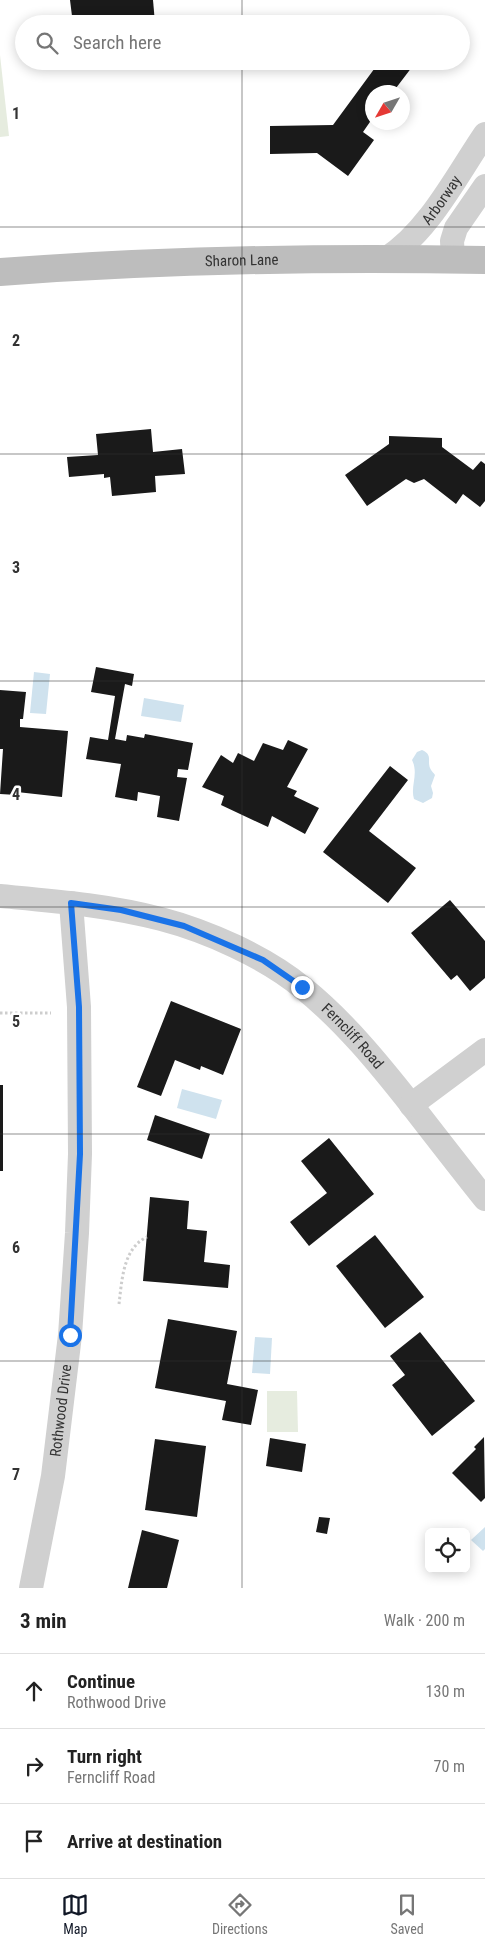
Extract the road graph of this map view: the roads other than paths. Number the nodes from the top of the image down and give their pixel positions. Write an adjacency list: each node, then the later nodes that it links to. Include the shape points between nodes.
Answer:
1 (485, 134): 3 (street, Arborway, via 422,229 402,249)
2 (485, 186): 4 (street, Arborway, via 456,228 452,241)
3 (387, 258): 4 (main road, Sharon Lane); 6 (main road, Sharon Lane, via 96,265)
4 (453, 259): 5 (main road, Sharon Lane)
5 (485, 260)
6 (0, 272)
7 (0, 896): 8 (street, Ferncliff Road)
8 (71, 903): 10 (street, Ferncliff Road, via 161,919 263,960 302,987 349,1029); 12 (street, Rothwood Drive, via 79,1007 80,1154 76,1252 54,1476)
9 (485, 1050): 10 (street)
10 (411, 1104): 11 (street, Ferncliff Road)
11 (485, 1199)
12 (31, 1588)

